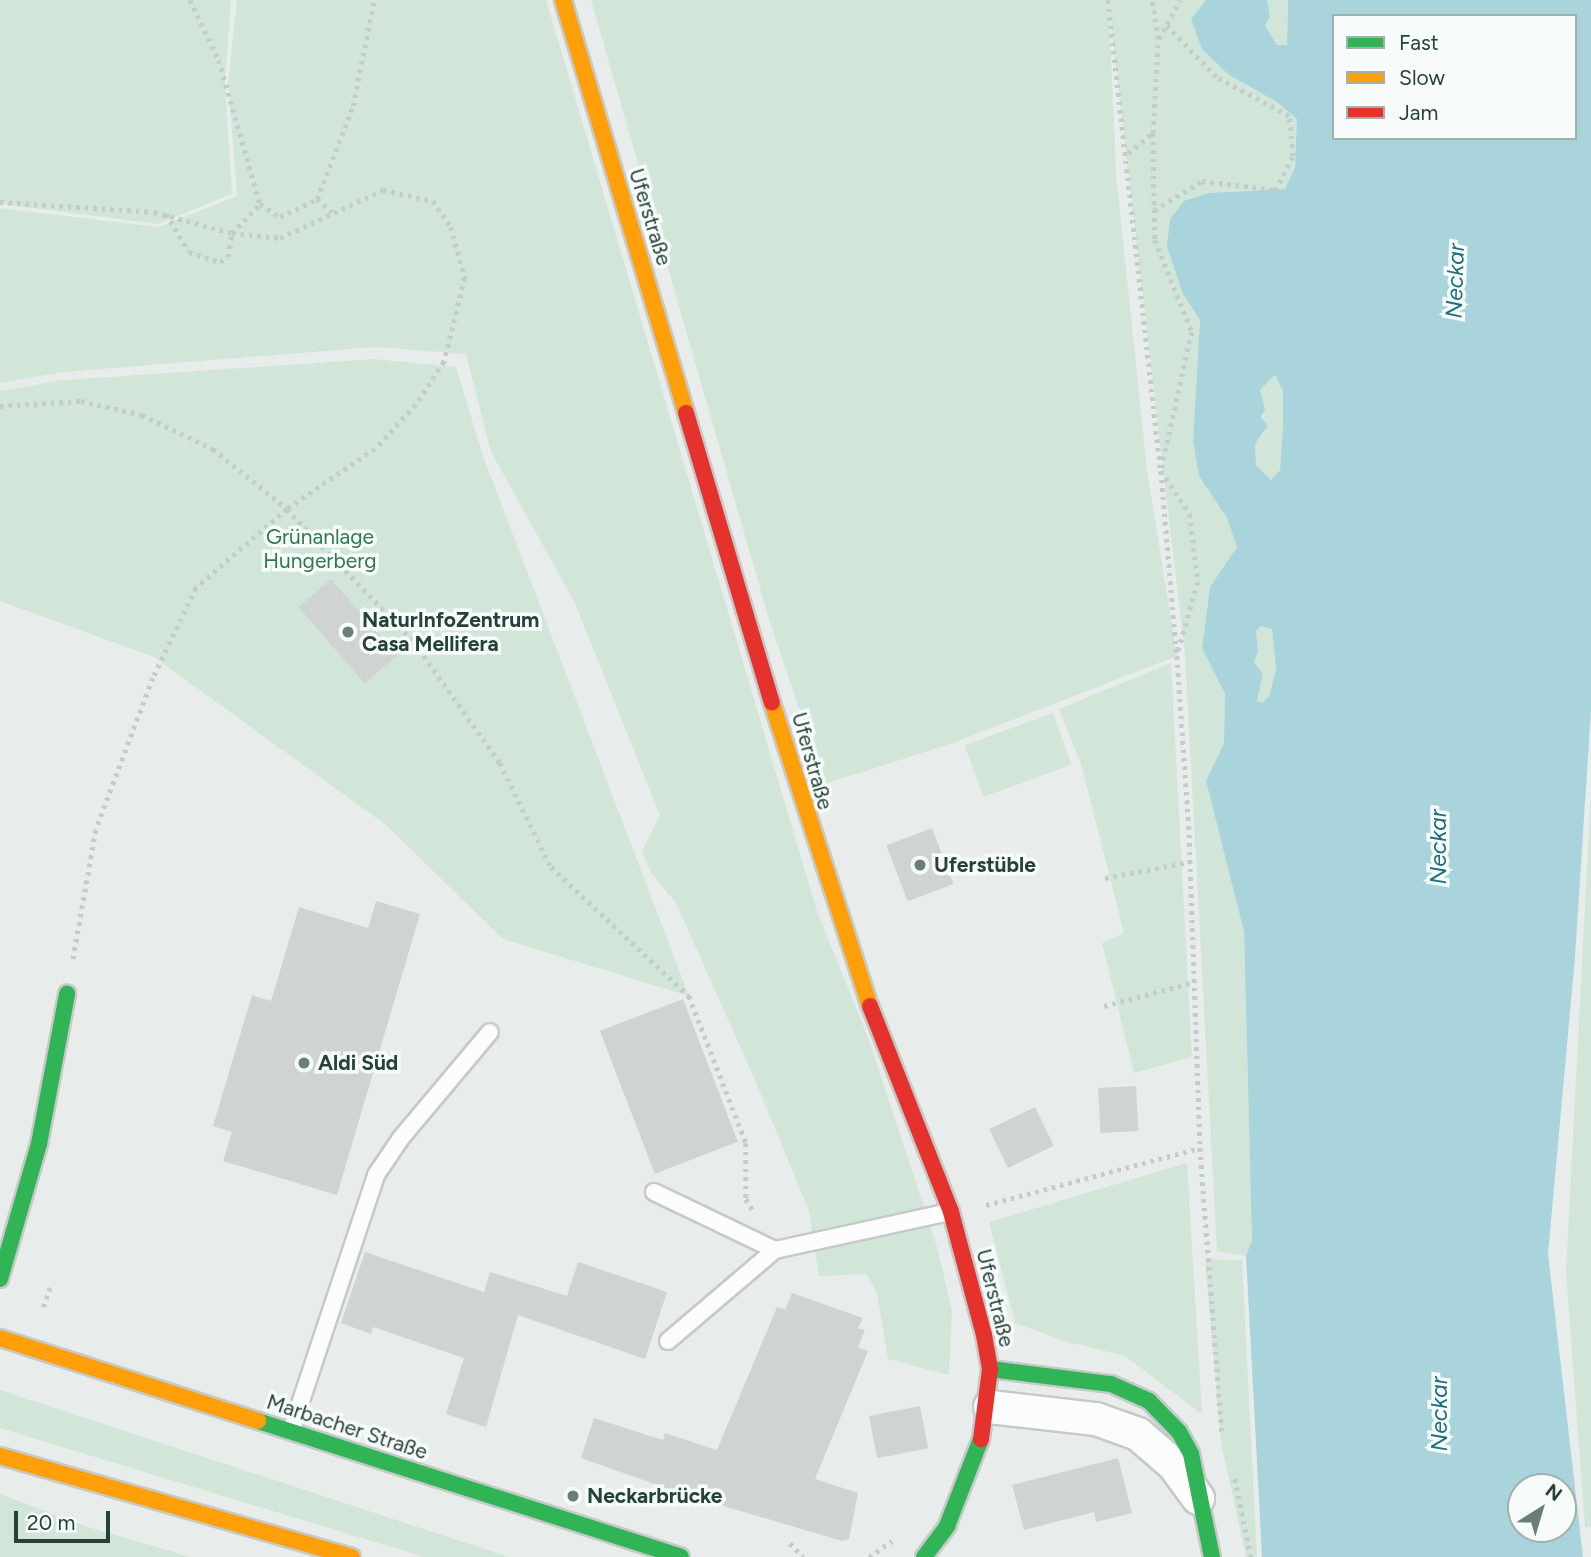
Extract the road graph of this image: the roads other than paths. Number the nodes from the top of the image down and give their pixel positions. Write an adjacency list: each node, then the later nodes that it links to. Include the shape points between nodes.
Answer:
1 (563, 0): 7 (street, Uferstraße, via 811,834 875,1020)
2 (67, 994): 6 (street, via 39,1144)
3 (490, 1032): 14 (lane, via 401,1138 376,1175)
4 (654, 1192): 8 (lane)
5 (0, 1203): 6 (lane)
6 (21, 1208): 9 (street)
7 (951, 1212): 8 (lane); 12 (street, Uferstraße)
8 (775, 1250): 11 (lane)
9 (0, 1279)
10 (0, 1338): 14 (street, Marbacher Straße)
11 (668, 1341)
12 (990, 1369): 13 (street, Uferstraße); 16 (street, via 1098,1381 1149,1401 1179,1432 1191,1454)
13 (990, 1407): 16 (street, via 1096,1419 1138,1434 1174,1465); 17 (street, Uferstraße)
14 (291, 1431): 20 (street, Marbacher Straße)
15 (0, 1456): 19 (street)
16 (1200, 1502): 22 (street)
17 (947, 1526): 18 (street); 21 (street, Uferstraße)
18 (952, 1546)
19 (352, 1557)
20 (681, 1557)
21 (924, 1557)
22 (1212, 1557)

